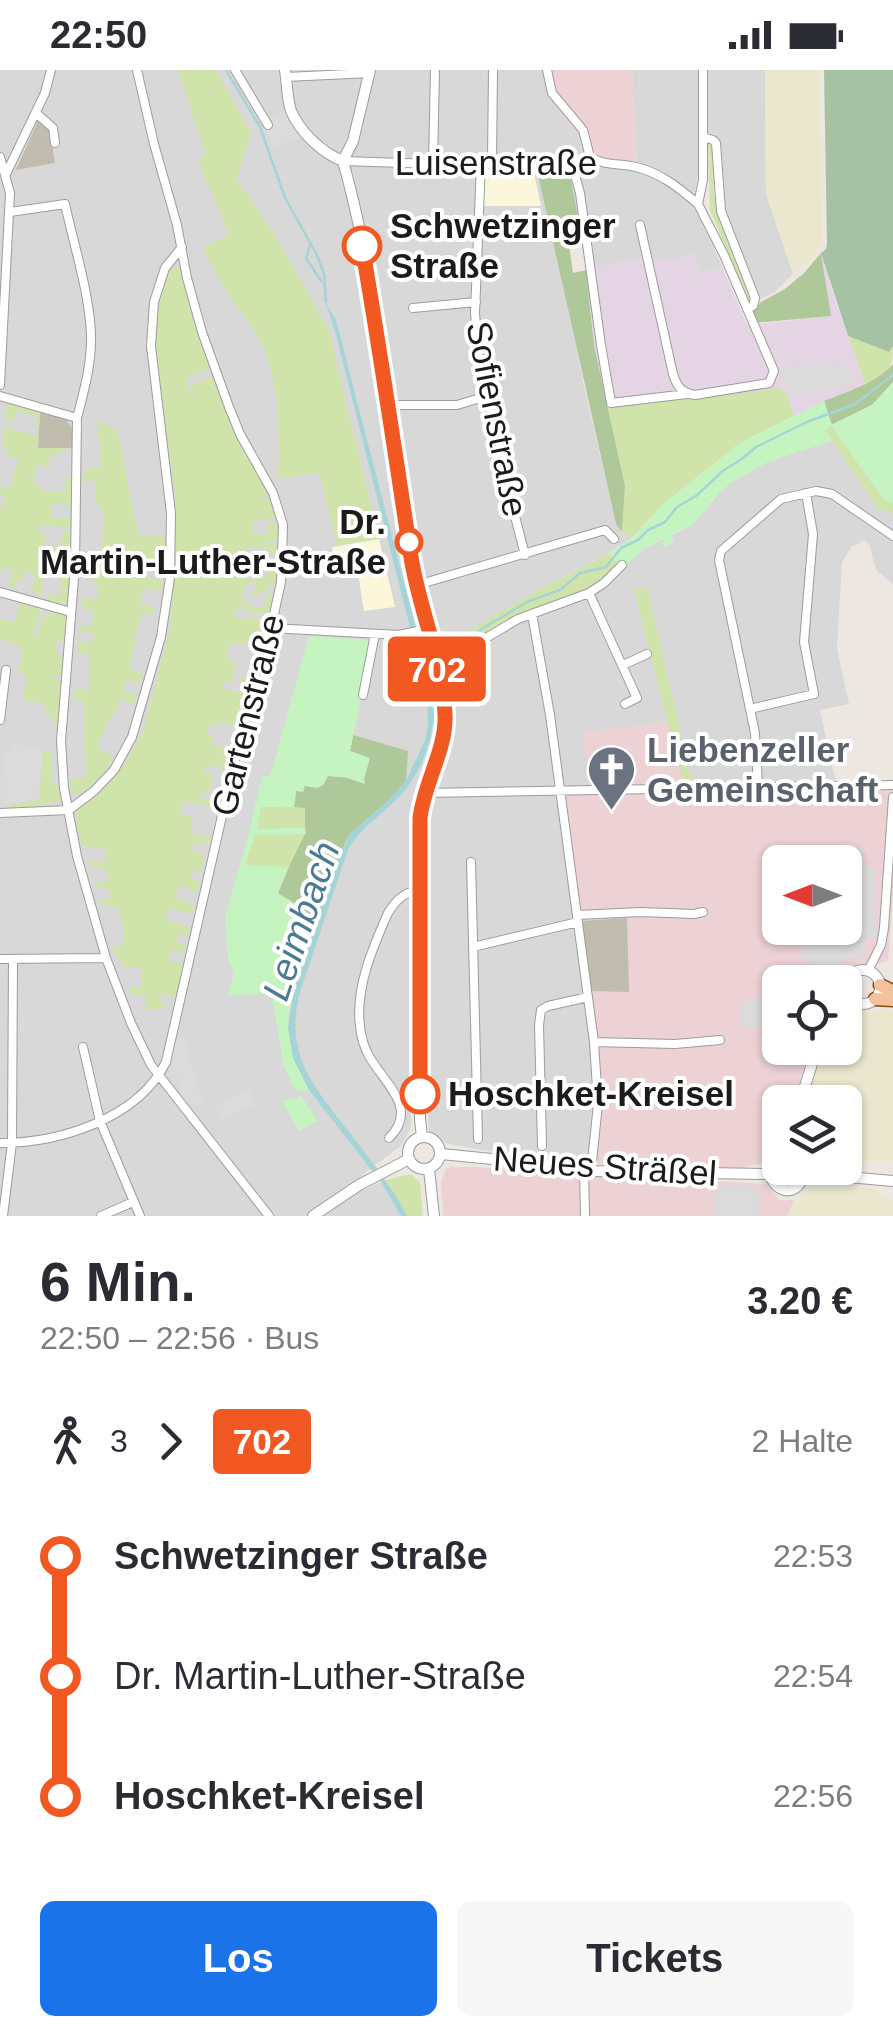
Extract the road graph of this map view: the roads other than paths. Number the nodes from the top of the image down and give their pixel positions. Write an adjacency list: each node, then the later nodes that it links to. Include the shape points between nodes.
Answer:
1 (51, 70): 10 (street)
2 (137, 70): 25 (street, Gartenstraße)
3 (235, 70): 11 (street)
4 (436, 70): 19 (street)
5 (493, 70): 17 (street)
6 (547, 70): 15 (street, via 552,93 583,130)
7 (702, 70): 12 (street)
8 (370, 71): 9 (street); 16 (street)
9 (285, 74): 16 (street, via 294,116 323,151)
10 (36, 113): 13 (street, via 53,128); 21 (street)
11 (268, 125)
12 (704, 137): 22 (street); 28 (street, via 716,143 721,211 755,298)
13 (55, 143)
14 (0, 157): 21 (street)
15 (590, 157): 20 (street, Luisenstraße); 22 (street, Luisenstraße, via 652,172)
16 (343, 160): 19 (street, Luisenstraße); 33 (street)
17 (492, 162): 18 (street, Luisenstraße); 20 (street, Luisenstraße)
18 (481, 163): 19 (street, Luisenstraße); 26 (street, Sofienstraße)
19 (434, 164)
20 (572, 164): 30 (street, via 611,403)
21 (6, 174): 23 (street)
22 (698, 204): 28 (street)
23 (10, 212): 29 (street); 34 (street, via 66,204 91,332)
24 (640, 225): 30 (street, via 676,383)
25 (182, 247): 45 (street, Gartenstraße, via 228,407 284,525); 63 (street, via 165,268 154,302 151,346 171,513 161,638 132,736 114,770)
26 (476, 302): 27 (street); 32 (street, Sofienstraße)
27 (413, 308)
28 (747, 309): 30 (street, via 774,371 771,380)
29 (0, 385)
30 (687, 394)
31 (0, 396): 34 (street)
32 (488, 396): 33 (street, via 457,405); 38 (street, Sofienstraße)
33 (389, 406): 40 (street)
34 (78, 414): 43 (street)
35 (806, 493): 36 (street, via 832,494); 56 (street, via 781,498 720,554); 56 (street, via 813,534 804,642 814,694)
36 (893, 536)
37 (614, 539): 38 (street, via 605,530)
38 (525, 555): 40 (street)
39 (622, 565): 42 (street)
40 (417, 585): 46 (street)
41 (0, 592): 43 (street)
42 (589, 593): 44 (street); 50 (street)
43 (71, 612): 63 (street, via 61,741)
44 (532, 614): 49 (street); 60 (street)
45 (271, 628): 47 (street); 83 (street, Gartenstraße)
46 (423, 630): 47 (street); 49 (street)
47 (374, 634): 53 (street)
48 (647, 654): 50 (street)
49 (436, 661): 61 (street, via 445,729)
50 (623, 665): 54 (street)
51 (6, 670): 57 (street)
52 (650, 692): 54 (street)
53 (363, 695)
54 (638, 698): 55 (street)
55 (625, 704)
56 (750, 709): 59 (street)
57 (0, 720)
58 (893, 784): 59 (street)
59 (758, 786): 60 (street)
60 (560, 790): 61 (street); 68 (street)
61 (424, 793): 66 (street)
62 (893, 797): 74 (street, via 884,928)
63 (69, 810): 64 (street); 70 (street)
64 (0, 814)
65 (471, 862): 69 (street)
66 (419, 890): 85 (street); 86 (street, via 405,893 388,913 360,996 364,1045 400,1108)
67 (703, 912): 68 (street)
68 (578, 918): 69 (street); 76 (street)
69 (472, 947): 87 (street)
70 (106, 958): 72 (street); 83 (street)
71 (0, 960): 72 (street)
72 (13, 960): 79 (street)
73 (862, 972): 74 (street)
74 (868, 972): 75 (street)
75 (883, 992): 77 (main road)
76 (588, 997): 80 (street); 90 (street, via 541,1010)
77 (893, 1000)
78 (720, 1040): 80 (street)
79 (12, 1042): 81 (street); 89 (street)
80 (594, 1042): 94 (street, via 598,1104)
81 (0, 1043)
82 (83, 1047): 84 (street)
83 (158, 1078): 84 (street); 104 (street)
84 (100, 1121): 89 (street); 100 (street)
85 (422, 1137): 91 (street, via 436,1141); 92 (street, via 412,1142)
86 (388, 1138)
87 (478, 1139)
88 (0, 1143): 89 (street)
89 (12, 1143): 101 (street)
90 (542, 1146)
91 (441, 1154): 93 (street); 94 (street, Neues Sträßel)
92 (409, 1159): 93 (street); 105 (street)
93 (429, 1169): 106 (street)
94 (587, 1169): 95 (street, Neues Sträßel); 107 (street)
95 (762, 1174)
96 (862, 1177): 97 (street)
97 (893, 1181)
98 (774, 1185): 99 (street, Neues Sträßel)
99 (798, 1185)
100 (133, 1202): 102 (street); 103 (street)
101 (3, 1216)
102 (101, 1216)
103 (140, 1216)
104 (269, 1216)
105 (312, 1216)
106 (434, 1216)
107 (585, 1216)

